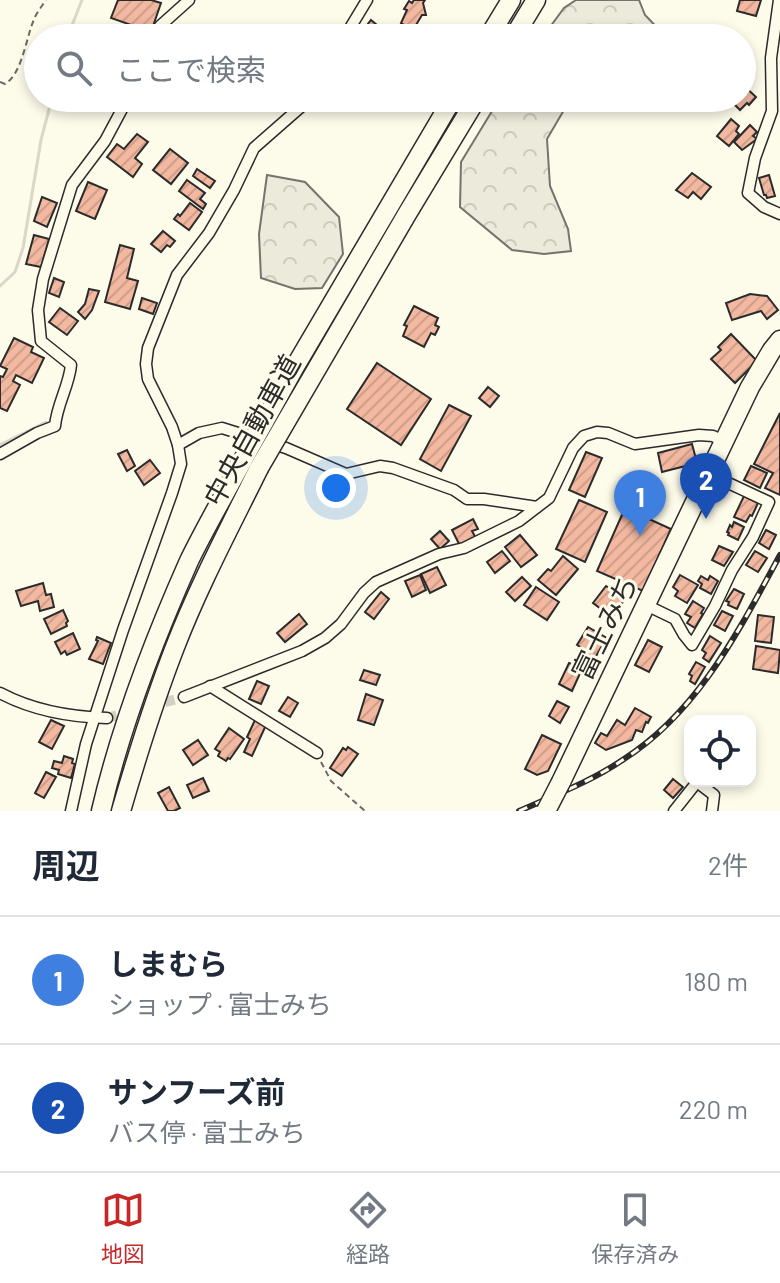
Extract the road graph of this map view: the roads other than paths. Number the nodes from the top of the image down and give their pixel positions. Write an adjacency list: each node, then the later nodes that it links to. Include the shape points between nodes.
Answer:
1 (189, 0): 6 (street)
2 (367, 0): 7 (street)
3 (511, 0): 8 (highway)
4 (536, 0): 9 (highway)
5 (779, 0): 14 (street, via 771,58 772,111 748,193)
6 (162, 24)
7 (352, 24)
8 (496, 24)
9 (521, 24)
10 (121, 112): 18 (street, via 72,185 43,279 41,341 71,365 55,426)
11 (295, 112): 17 (street, via 254,148 163,305 146,364)
12 (445, 112): 19 (highway, 中央自動車道, bridge, via 293,370)
13 (468, 112): 19 (highway, 中央自動車道, bridge)
14 (780, 214)
15 (780, 340): 16 (highway, 富士みち)
16 (723, 441): 20 (highway, 富士みち); 21 (street, via 699,435 635,444 608,433 584,436 549,498)
17 (178, 445): 21 (street, via 222,428 346,474 393,468 467,499); 26 (street, via 181,464)
18 (0, 454)
19 (252, 463): 30 (highway, 中央自動車道, via 190,559 125,723); 31 (highway, 中央自動車道, via 175,645)
20 (709, 474): 22 (highway, 富士みち); 22 (street, via 769,502 753,537 692,645 675,619)
21 (537, 507): 23 (street, via 464,548 376,582 341,624 302,651)
22 (646, 605): 32 (highway, 富士みち, bridge)
23 (210, 686): 25 (street); 28 (street)
24 (0, 693): 26 (street, via 61,715)
25 (184, 697)
26 (95, 718): 27 (street); 29 (street)
27 (107, 718)
28 (317, 753)
29 (71, 811)
30 (101, 811)
31 (121, 811)
32 (546, 811)
33 (674, 811): 34 (street, via 697,782 714,795)
34 (712, 811)

